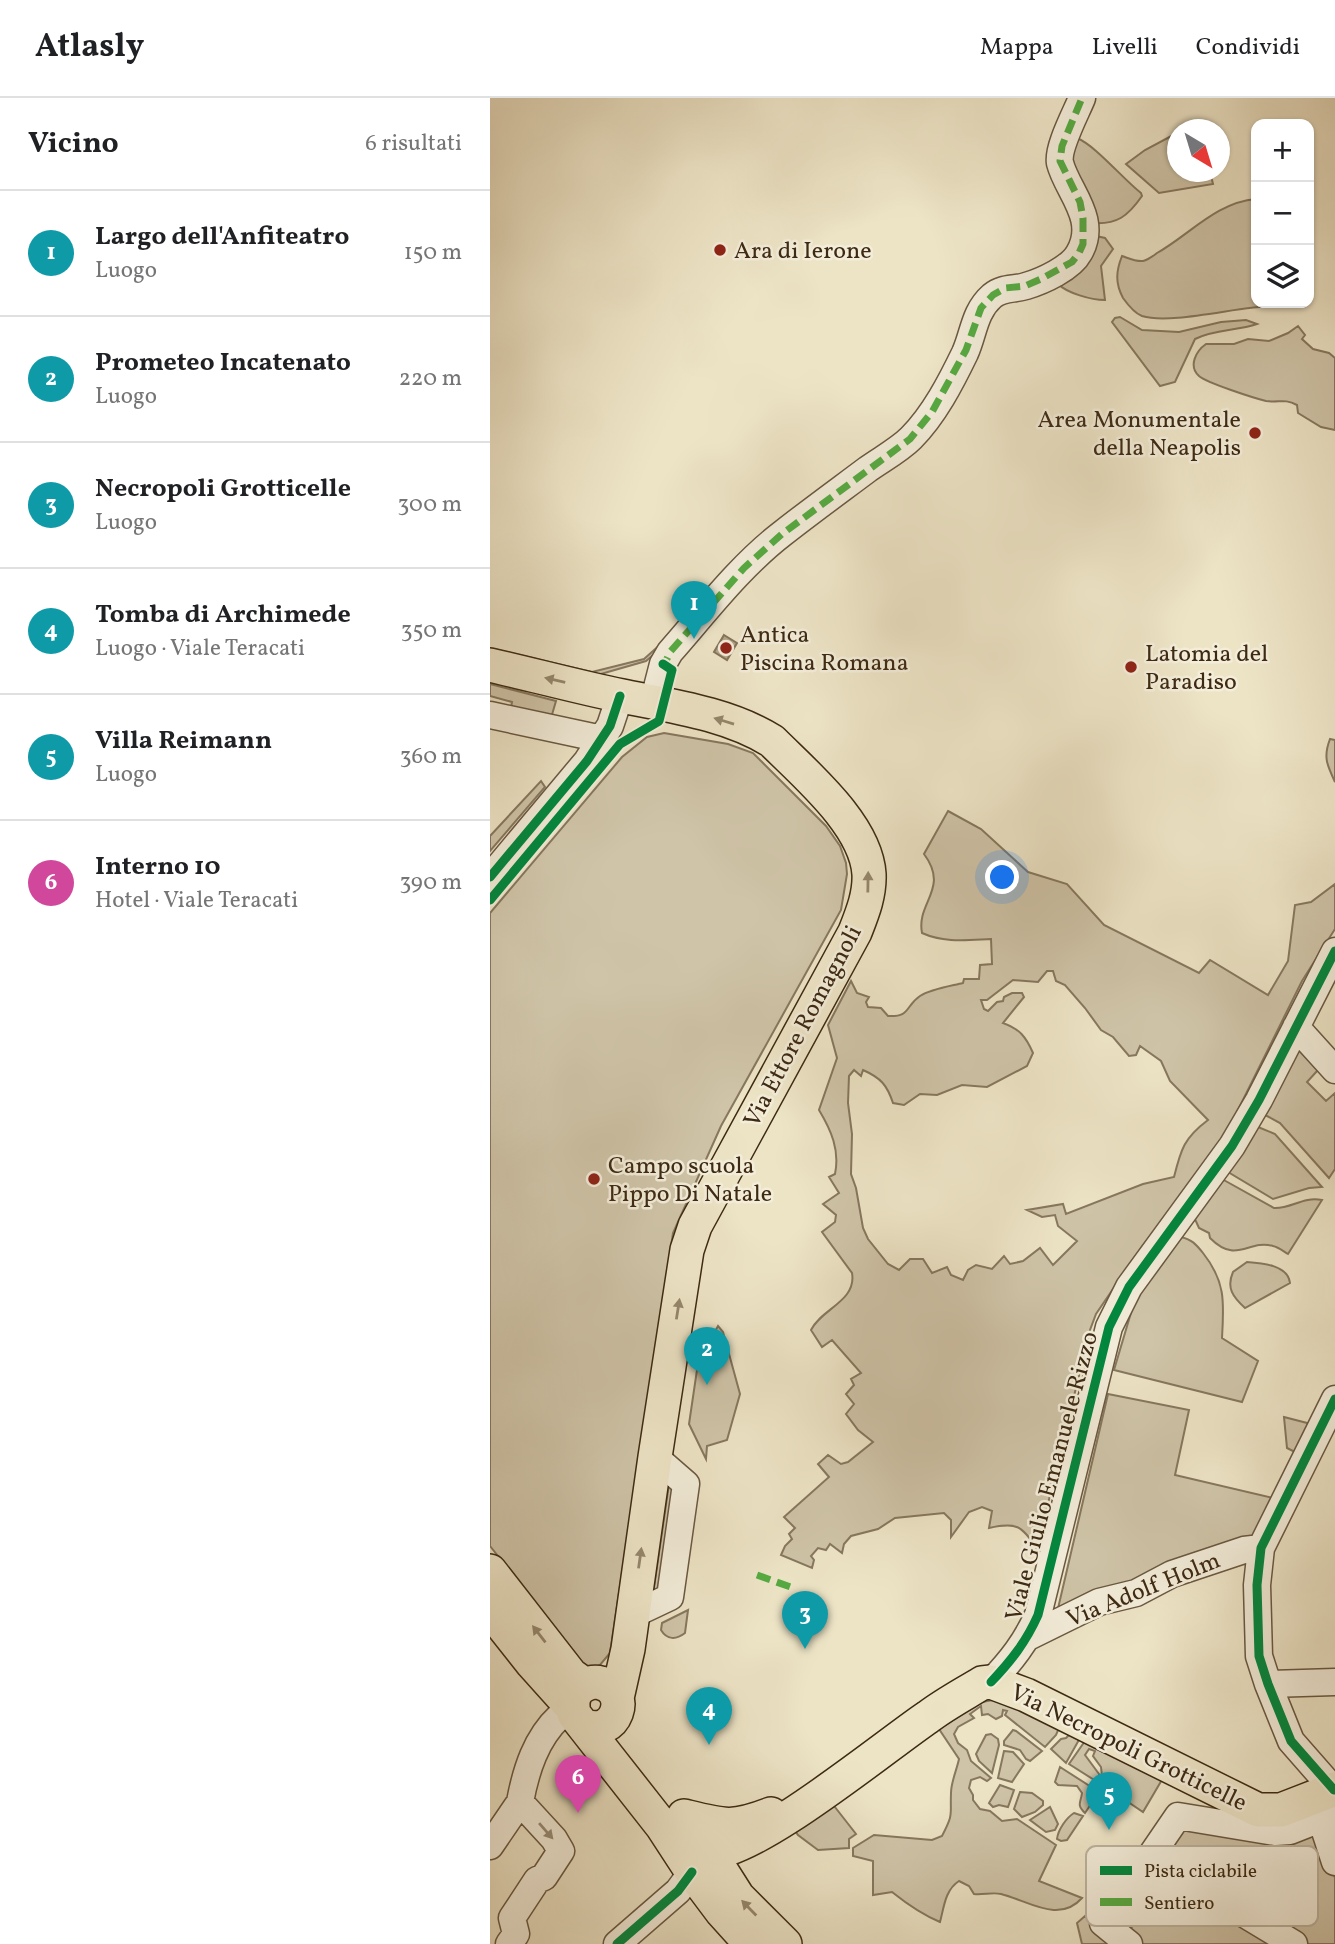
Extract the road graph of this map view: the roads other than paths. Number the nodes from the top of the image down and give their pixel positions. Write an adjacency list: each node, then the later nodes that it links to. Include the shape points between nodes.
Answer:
1 (1082, 98): 4 (street, via 1060,161 1080,202 1083,244 1079,253 1041,279 993,295 981,308 966,350 932,412 910,439 782,534 744,568 670,652)
2 (490, 665): 3 (main road, Via Ettore Romagnoli, one-way to 2)
3 (620, 696): 4 (main road, Via Ettore Romagnoli); 6 (street)
4 (653, 703): 19 (main road, Via Ettore Romagnoli, one-way to 4, via 687,1250 695,1226 855,932 869,876 859,839 772,741 748,728)
5 (495, 720): 6 (street)
6 (602, 740): 7 (street)
7 (490, 877)
8 (1335, 951): 9 (street, Viale Giulio Emanuele Rizzo)
9 (1296, 1027): 10 (street); 15 (street, Viale Giulio Emanuele Rizzo, via 1232,1146 1115,1312 1038,1615)
10 (1335, 1070)
11 (1335, 1399): 12 (street)
12 (1261, 1548): 15 (street, Via Adolf Holm, via 1171,1574); 18 (street, via 1259,1656)
13 (490, 1571): 20 (main road, one-way to 13, via 571,1675)
14 (490, 1610): 20 (main road, via 532,1663)
15 (1028, 1637): 16 (street, Viale Giulio Emanuele Rizzo)
16 (991, 1682): 21 (main road, Via Necropoli Grotticelle); 22 (main road, Via Necropoli Grotticelle, via 1258,1810 1281,1810)
17 (1335, 1682): 18 (street)
18 (1268, 1684): 22 (street, via 1291,1741)
19 (618, 1704): 20 (main road, via 611,1688 601,1683); 24 (main road, via 629,1751)
20 (579, 1708): 23 (street, via 560,1716 539,1744); 24 (main road)
21 (928, 1717): 24 (main road, via 864,1752 772,1814 744,1825); 28 (main road)
22 (1329, 1798): 26 (street, via 1290,1831 1178,1816); 27 (street, via 1324,1828)
23 (520, 1802): 25 (street); 31 (street, one-way to 31, via 561,1851 512,1918 516,1934)
24 (673, 1821): 28 (main road)
25 (490, 1846)
26 (1158, 1846)
27 (1335, 1863)
28 (708, 1871): 32 (street); 33 (main road); 34 (main road, one-way to 28)
29 (1107, 1926): 35 (street)
30 (1264, 1926): 36 (street)
31 (509, 1944)
32 (619, 1944)
33 (751, 1944)
34 (785, 1944)
35 (1129, 1944)
36 (1294, 1944)

